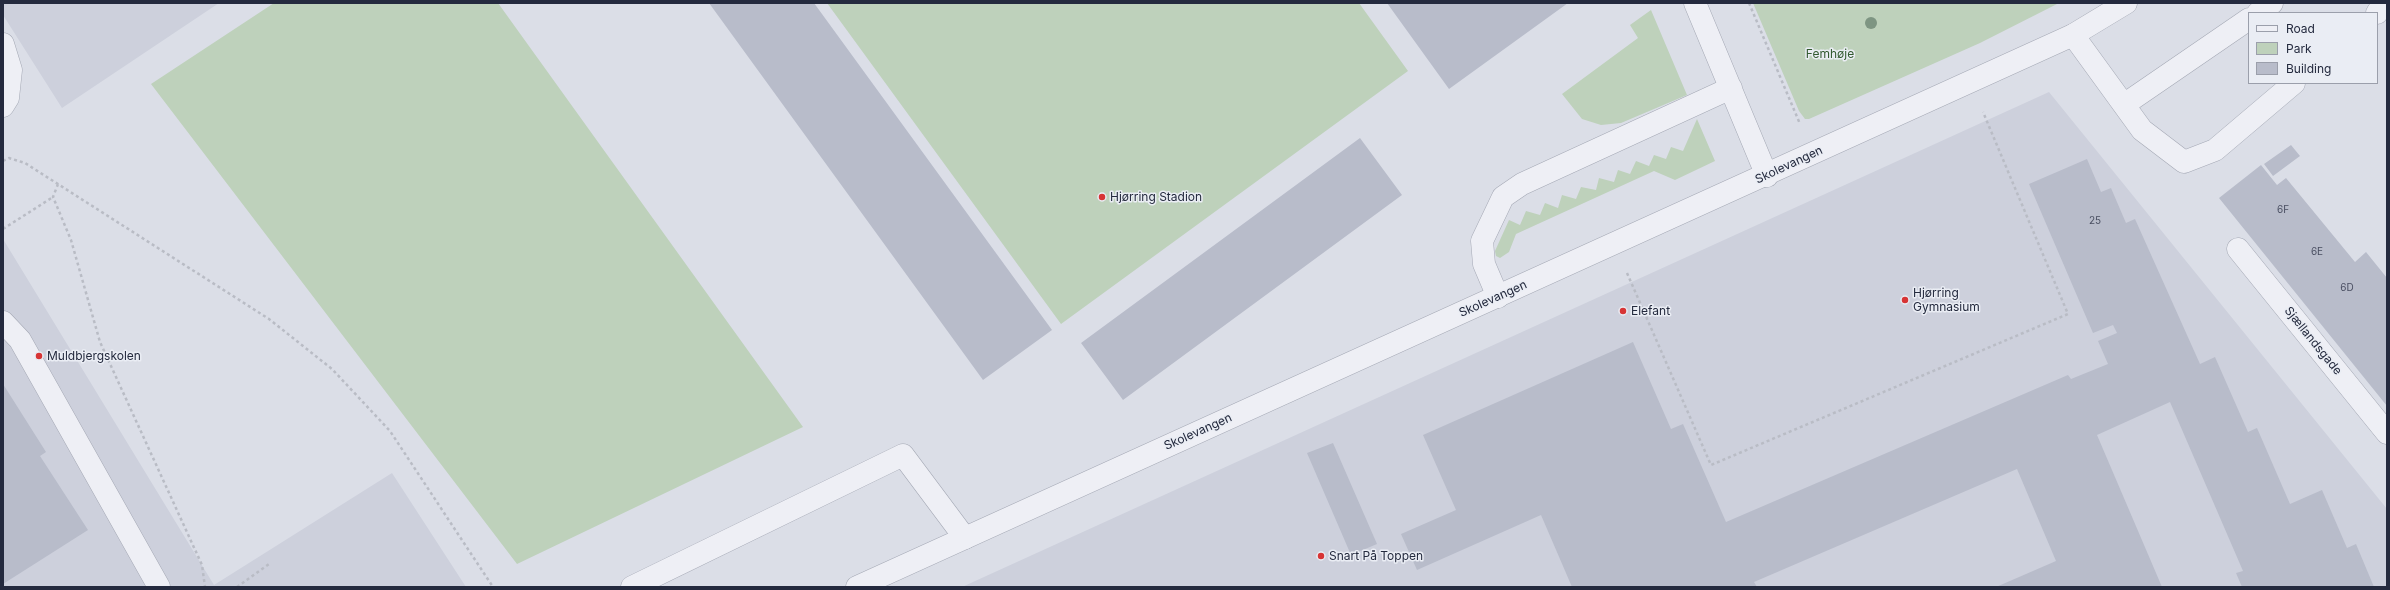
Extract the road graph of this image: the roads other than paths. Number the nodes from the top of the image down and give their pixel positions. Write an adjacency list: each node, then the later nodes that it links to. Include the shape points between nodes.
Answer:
1 (1695, 3): 11 (street)
2 (2126, 3): 8 (street, Skolevangen)
3 (2272, 3): 5 (street)
4 (2384, 3): 6 (street)
5 (2259, 12)
6 (2378, 12)
7 (2248, 20): 12 (street)
8 (2073, 35): 12 (street); 14 (street, Skolevangen)
9 (3, 44): 13 (street, via 11,70 8,98)
10 (2293, 84): 12 (street, via 2215,150 2184,162 2142,130)
11 (1731, 88): 14 (street); 16 (street, via 1522,184 1503,197 1482,241 1484,264)
12 (2124, 104)
13 (3, 106)
14 (1767, 176): 16 (street, Skolevangen)
15 (2238, 249): 18 (street, Sjællandsgade)
16 (1498, 297): 19 (street, Skolevangen)
17 (3, 322): 20 (street, via 20,340)
18 (2387, 433)
19 (965, 538): 21 (street, via 904,455); 22 (street, Skolevangen)
20 (159, 587)
21 (632, 587)
22 (857, 587)

